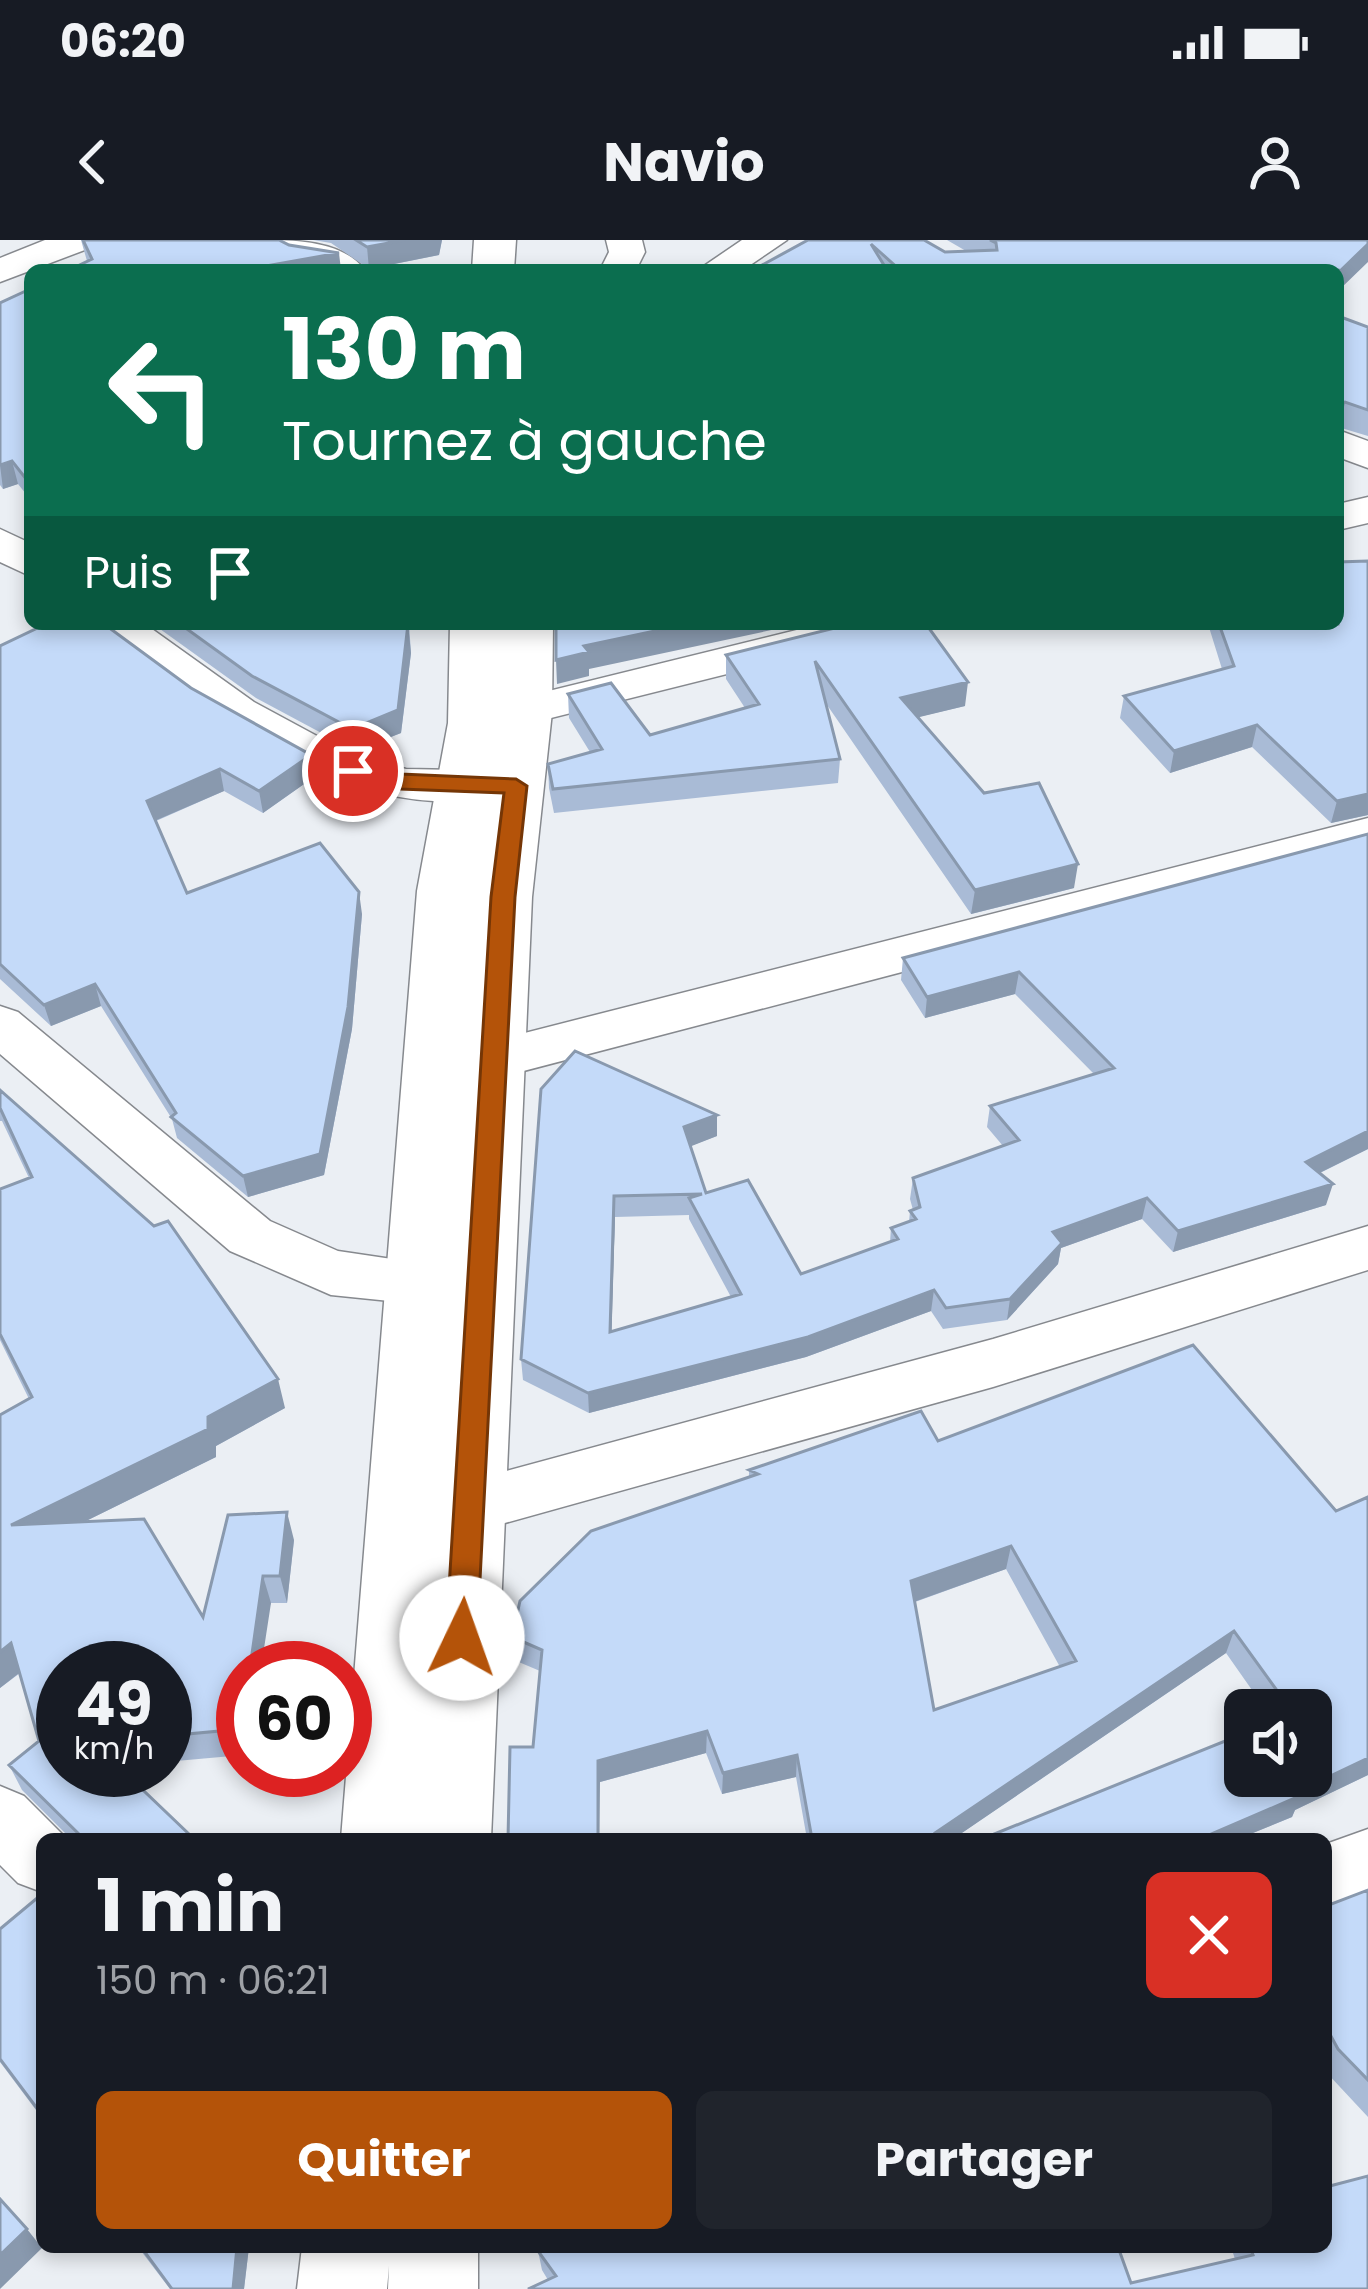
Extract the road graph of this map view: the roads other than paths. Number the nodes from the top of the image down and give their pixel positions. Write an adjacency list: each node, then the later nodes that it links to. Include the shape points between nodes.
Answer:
1 (77, 240): 6 (street)
2 (277, 240): 4 (street)
3 (769, 240): 5 (street)
4 (333, 264)
5 (727, 264)
6 (0, 271)
7 (124, 630): 11 (street, via 235,709 353,771 375,778)
8 (477, 630): 11 (main road)
9 (525, 630): 11 (main road)
10 (857, 630): 11 (street)
11 (494, 752): 14 (main road, via 503,897); 16 (main road, via 446,891)
12 (1368, 834): 14 (street)
13 (0, 1025): 16 (street, via 250,1235 331,1273)
14 (497, 1059): 17 (main road)
15 (1368, 1248): 17 (street, via 993,1363)
16 (419, 1282): 19 (main road)
17 (470, 1507): 20 (main road)
18 (0, 1818): 21 (street)
19 (381, 1833)
20 (451, 1833)
21 (36, 1854)
22 (1368, 1861): 23 (street)
23 (1332, 1875)
24 (345, 2253): 26 (main road)
25 (434, 2253): 27 (main road)
26 (342, 2289)
27 (433, 2289)

